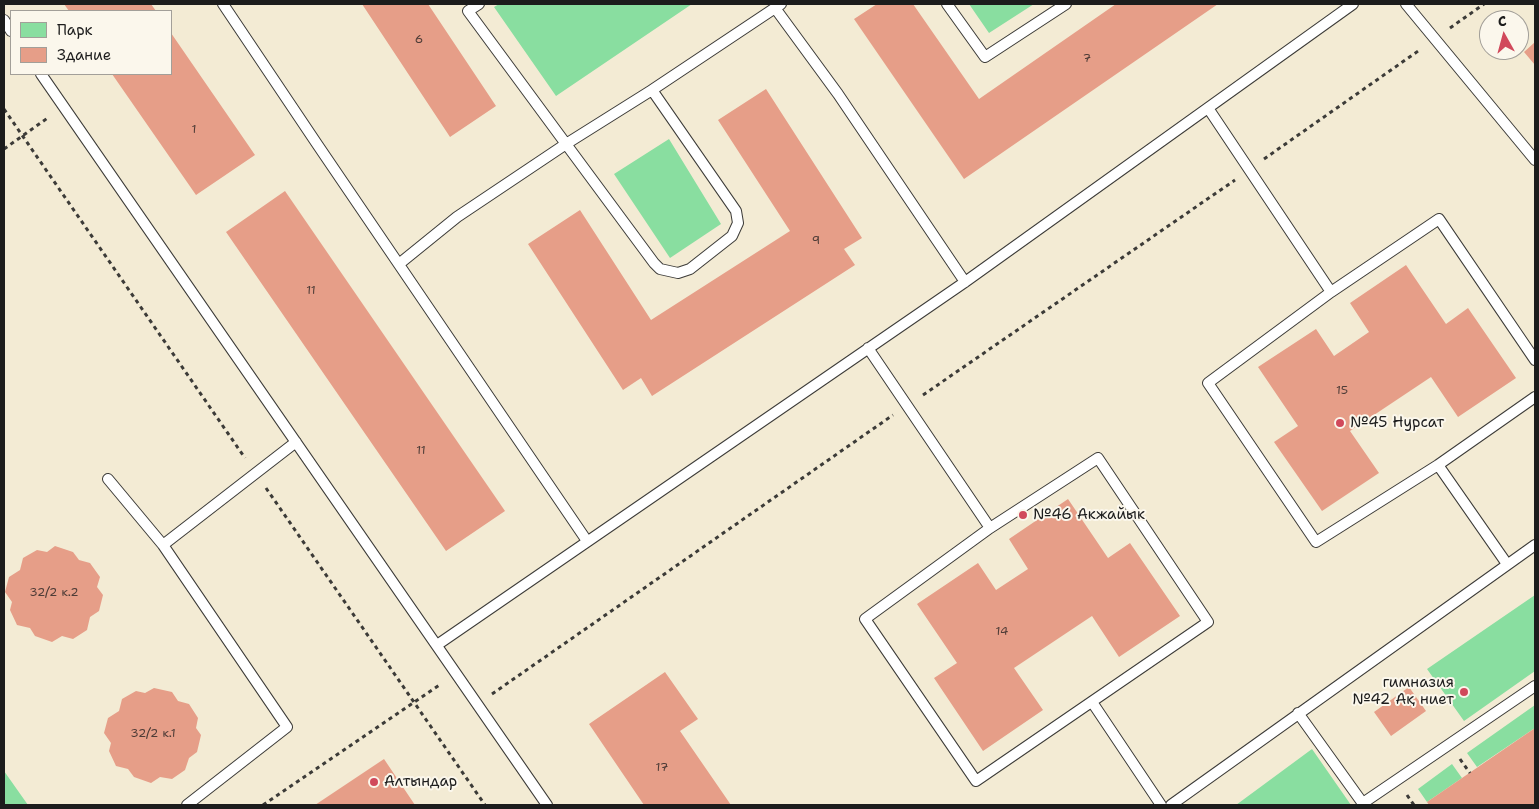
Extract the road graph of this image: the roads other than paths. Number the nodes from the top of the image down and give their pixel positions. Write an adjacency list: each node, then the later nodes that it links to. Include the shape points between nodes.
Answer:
1 (223, 4): 13 (lane)
2 (480, 4): 11 (lane, via 468,11)
3 (947, 4): 4 (lane, via 985,57)
4 (1066, 4)
5 (1353, 4): 10 (lane)
6 (1406, 4): 12 (lane)
7 (778, 6): 9 (lane); 14 (lane)
8 (42, 75): 19 (lane)
9 (652, 90): 11 (lane); 11 (lane, via 736,211 736,229 732,236 690,269 669,272 654,263)
10 (1208, 108): 14 (lane); 15 (lane)
11 (566, 144): 13 (lane, via 457,217)
12 (1535, 158)
13 (399, 264): 23 (lane)
14 (965, 282): 16 (lane)
15 (1331, 292): 17 (lane, via 1439,219); 20 (lane, via 1208,384 1316,542)
16 (868, 348): 22 (lane); 23 (lane)
17 (1535, 360)
18 (1535, 397): 20 (lane)
19 (296, 442): 24 (lane); 27 (lane)
20 (1438, 466): 26 (lane)
21 (108, 479): 24 (lane)
22 (990, 528): 29 (lane, via 1098,458 1208,622); 29 (lane, via 865,619 976,781)
23 (587, 541): 27 (lane)
24 (162, 545): 32 (lane, via 287,727)
25 (1535, 545): 26 (lane)
26 (1507, 564): 30 (lane)
27 (437, 644): 33 (lane)
28 (1535, 686): 31 (lane)
29 (1092, 702): 34 (lane)
30 (1298, 713): 31 (lane); 35 (lane)
31 (1364, 804)
32 (187, 805)
33 (547, 805)
34 (1161, 805)
35 (1171, 805)

